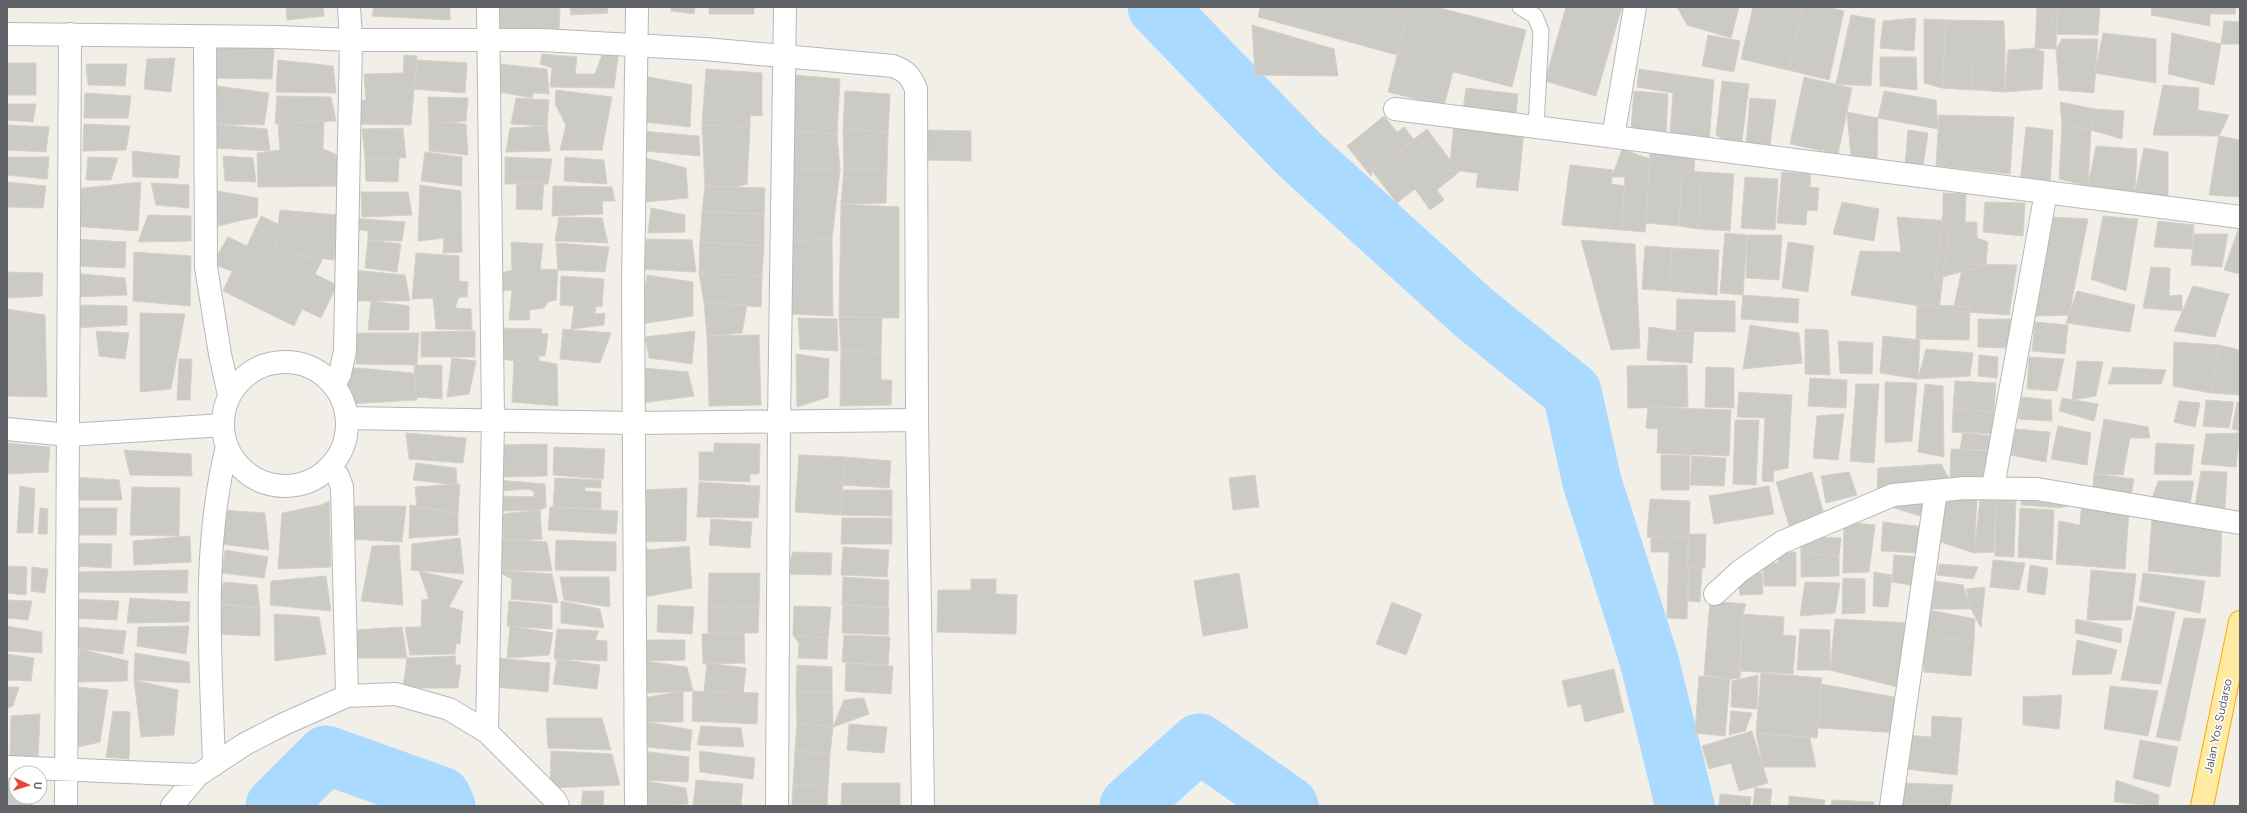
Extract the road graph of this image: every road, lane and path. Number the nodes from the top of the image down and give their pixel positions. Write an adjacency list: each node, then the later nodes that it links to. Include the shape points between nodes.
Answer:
1 (349, 7): 10 (street)
2 (488, 7): 11 (street)
3 (637, 7): 12 (street)
4 (785, 7): 13 (street)
5 (1520, 7): 15 (lane, via 1535,16 1541,31)
6 (1636, 7): 16 (street)
7 (7, 34): 8 (street)
8 (70, 34): 9 (street); 28 (street)
9 (205, 37): 10 (street); 20 (street, via 206,267)
10 (351, 40): 11 (street); 19 (street, via 345,351 340,374)
11 (488, 40): 12 (street); 22 (street)
12 (636, 44): 13 (street); 25 (street)
13 (785, 56): 23 (street, via 893,66 902,69 916,89); 24 (street)
14 (1395, 110): 15 (street)
15 (1536, 127): 16 (street)
16 (1612, 137): 17 (street)
17 (2046, 192): 18 (street); 31 (street)
18 (2240, 217)
19 (334, 385): 20 (street, via 321,372 306,364 271,362 254,369 240,380); 21 (street, via 343,401)
20 (229, 395): 26 (street, via 223,412)
21 (347, 418): 22 (street); 30 (street, via 346,436 340,453)
22 (493, 420): 25 (street); 37 (street)
23 (917, 420): 24 (street); 46 (street)
24 (779, 421): 25 (street); 45 (street)
25 (634, 423): 44 (street)
26 (223, 425): 28 (street); 29 (street)
27 (7, 429): 28 (street)
28 (68, 434): 40 (street)
29 (227, 447): 30 (street, via 235,462 248,475 264,483 281,487 299,485 316,478); 39 (street, via 219,478 213,530)
30 (330, 467): 36 (street, via 338,476 342,487)
31 (1993, 487): 32 (street); 33 (street, via 2037,489)
32 (1936, 491): 34 (street, via 1893,495 1782,542 1740,571); 47 (street)
33 (2240, 523)
34 (1715, 594)
35 (2240, 622): 48 (highway, Jalan Yos Sudarso)
36 (347, 696): 37 (street, via 396,694 449,709); 39 (street, via 252,741)
37 (487, 732): 43 (street)
38 (7, 767): 40 (street)
39 (206, 770): 40 (street); 42 (street)
40 (66, 771): 41 (street)
41 (66, 806)
42 (172, 806)
43 (558, 806)
44 (636, 806)
45 (777, 806)
46 (923, 806)
47 (1891, 806)
48 (2202, 806)

